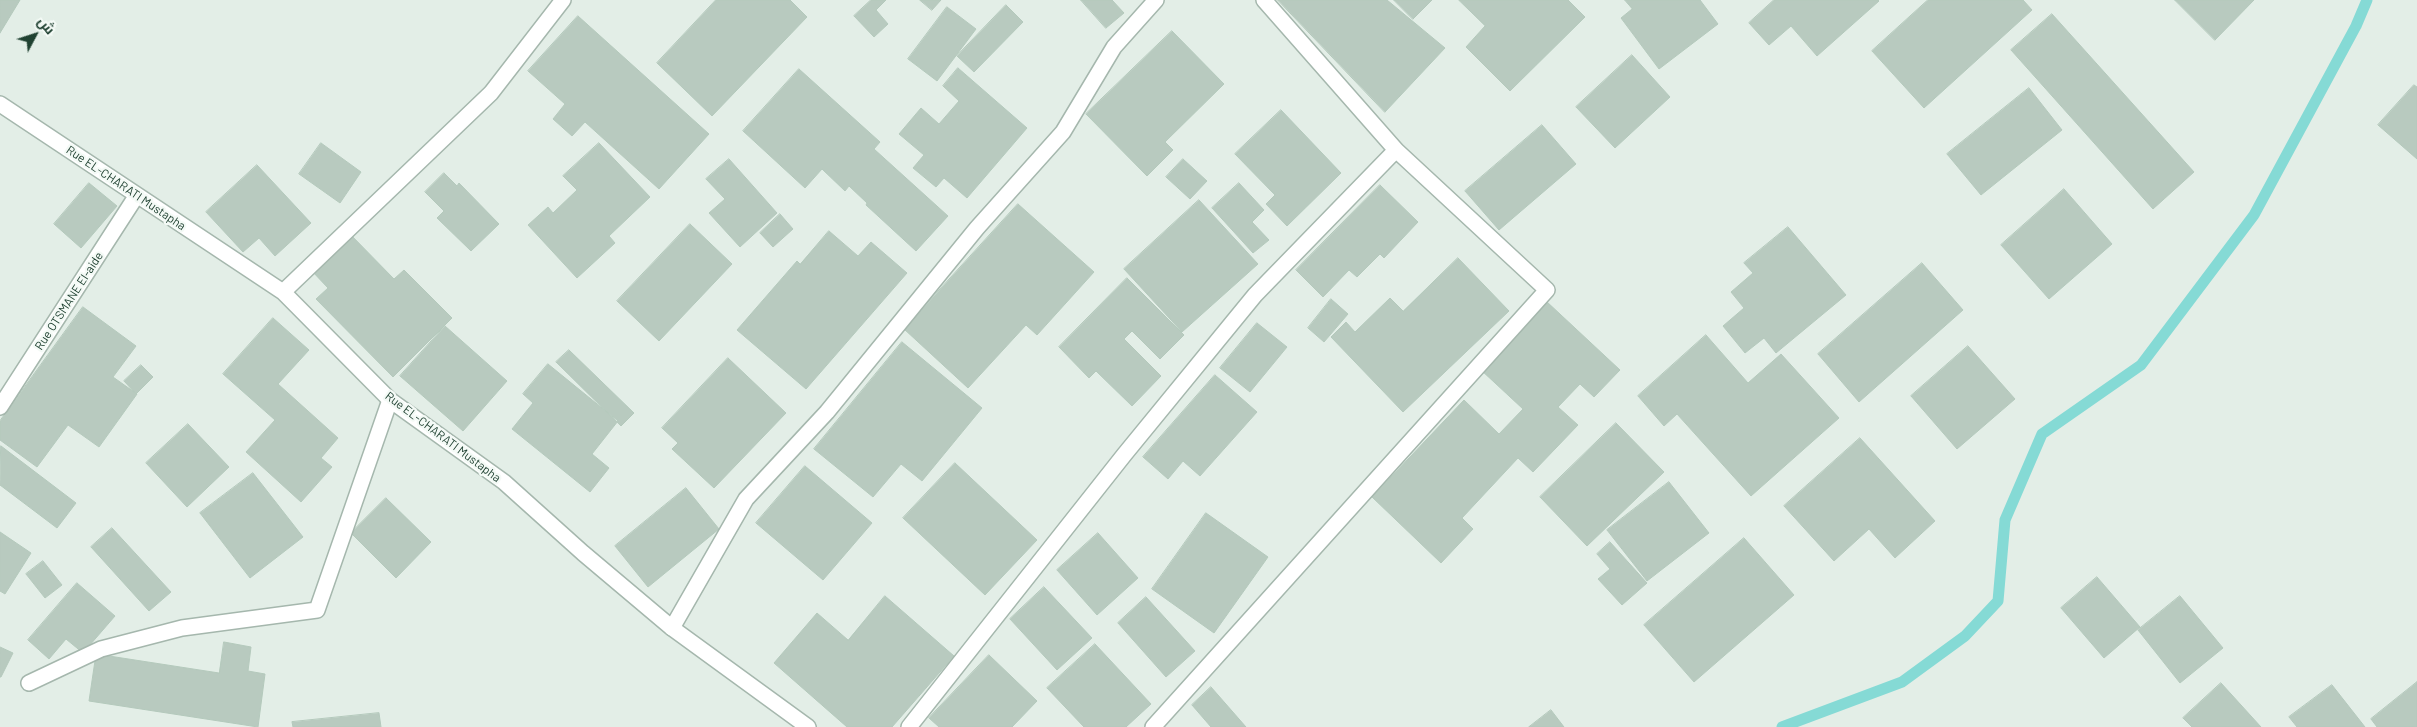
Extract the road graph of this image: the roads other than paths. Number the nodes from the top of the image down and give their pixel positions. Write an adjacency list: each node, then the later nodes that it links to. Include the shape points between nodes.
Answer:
1 (563, 0): 7 (street, via 491,93)
2 (1156, 0): 10 (street, via 1114,46 1063,132 977,228 827,412 746,499)
3 (1264, 0): 5 (street)
4 (0, 104): 6 (street, Rue EL-CHARATI Mustapha)
5 (1396, 150): 13 (street, via 1255,295 1124,454); 14 (street, via 1547,290)
6 (137, 195): 7 (street, Rue EL-CHARATI Mustapha); 9 (street, Rue OTSMANE El-aide)
7 (283, 292): 8 (street, Rue EL-CHARATI Mustapha)
8 (390, 400): 10 (street, Rue EL-CHARATI Mustapha, via 504,482); 11 (street, via 317,610 173,630 101,649)
9 (0, 407)
10 (672, 628): 12 (street, Rue EL-CHARATI Mustapha)
11 (30, 683)
12 (808, 727)
13 (909, 727)
14 (1153, 727)

